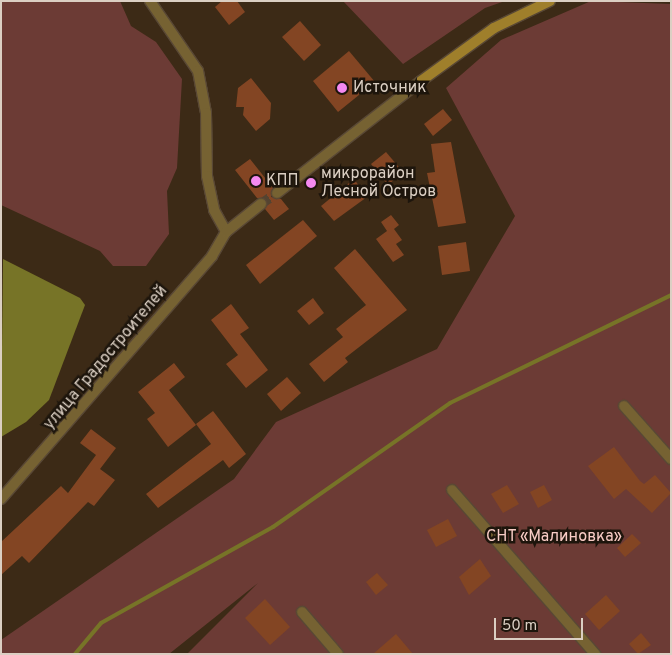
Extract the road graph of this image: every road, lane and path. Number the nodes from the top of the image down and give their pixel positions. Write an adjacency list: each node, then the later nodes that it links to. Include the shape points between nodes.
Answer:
1 (150, 1): 5 (street, via 198,71 206,113 207,176 214,210)
2 (550, 1): 3 (street, via 494,28)
3 (277, 193)
4 (261, 204): 5 (street)
5 (226, 232): 9 (street, улица Градостроителей, via 212,256)
6 (624, 406): 7 (street)
7 (671, 459)
8 (452, 490): 12 (street)
9 (1, 499)
10 (302, 612): 11 (street)
11 (338, 654)
12 (595, 654)

